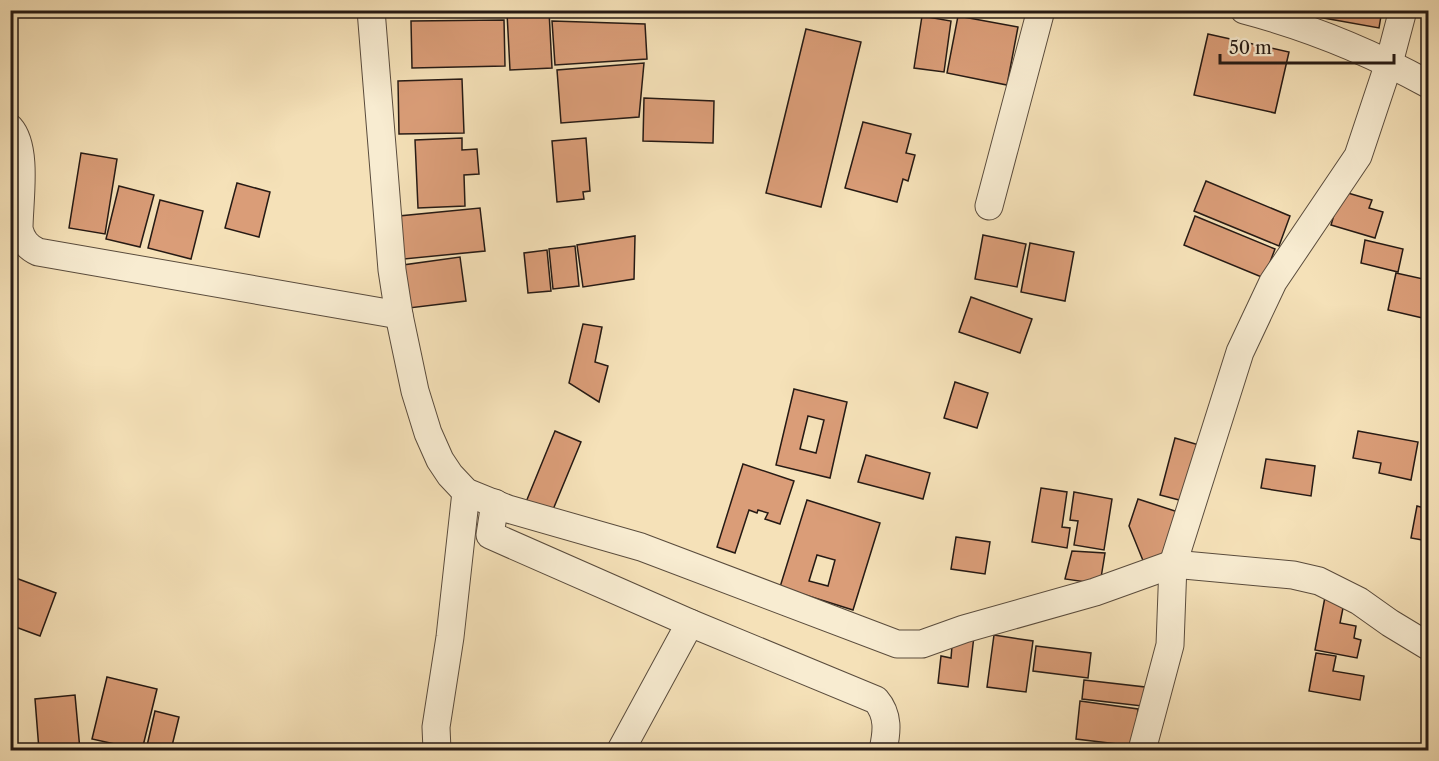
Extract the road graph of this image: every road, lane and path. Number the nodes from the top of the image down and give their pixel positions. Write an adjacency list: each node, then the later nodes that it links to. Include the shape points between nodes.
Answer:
1 (371, 10): 9 (street)
2 (1041, 10): 8 (street)
3 (1244, 10): 5 (street, via 1325,35)
4 (1402, 10): 5 (street)
5 (1389, 63): 6 (street); 12 (street, via 1358,156 1273,282 1254,318)
6 (1428, 84)
7 (10, 128): 9 (street, via 19,142 19,229 29,248)
8 (989, 206)
9 (399, 315): 10 (street, via 428,433 440,460)
10 (466, 492): 11 (street); 15 (street, via 436,727)
11 (495, 503): 12 (street, via 641,547 897,644 922,644); 13 (street, via 490,536)
12 (1173, 564): 14 (street, via 1319,581 1344,592); 18 (street, via 1170,645)
13 (690, 622): 16 (street); 17 (street, via 876,700 887,721)
14 (1428, 645)
15 (437, 750)
16 (621, 750)
17 (883, 750)
18 (1142, 750)

